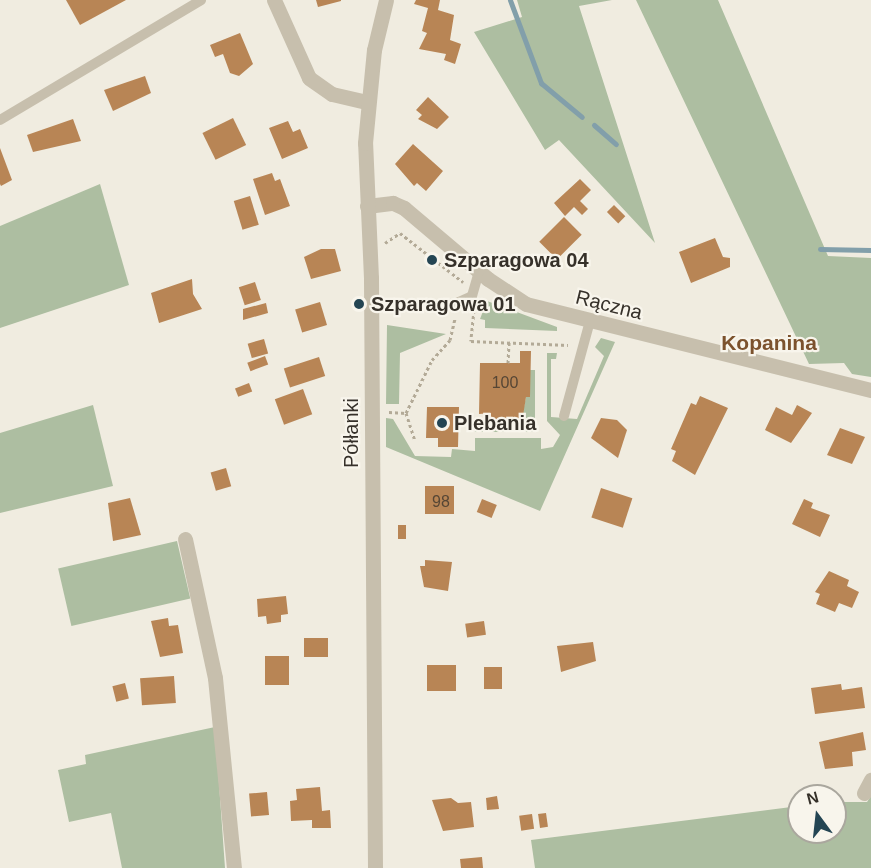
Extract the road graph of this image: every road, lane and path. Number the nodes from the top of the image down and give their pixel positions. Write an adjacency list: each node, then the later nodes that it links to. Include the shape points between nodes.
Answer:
1 (201, 0): 5 (lane)
2 (274, 0): 4 (street, via 309,78 332,94)
3 (386, 0): 4 (street, Półłanki)
4 (368, 102): 6 (street, Półłanki)
5 (0, 120)
6 (367, 206): 7 (street, Rączna, via 393,203 404,208); 17 (street, Półłanki)
7 (479, 272): 8 (lane, via 472,296); 12 (street, Rączna, via 526,303)
8 (455, 306): 18 (path, via 450,340 432,360)
9 (466, 309): 10 (path)
10 (474, 310)
11 (473, 316): 13 (path, via 471,341)
12 (590, 321): 16 (street, Rączna); 19 (lane)
13 (509, 342): 14 (path); 15 (path)
14 (557, 343)
15 (508, 363)
16 (871, 390)
17 (372, 412): 18 (path); 23 (street, Półłanki)
18 (406, 413): 20 (path)
19 (564, 416)
20 (415, 440)
21 (185, 539): 22 (street, via 214,678)
22 (234, 868)
23 (375, 868)

